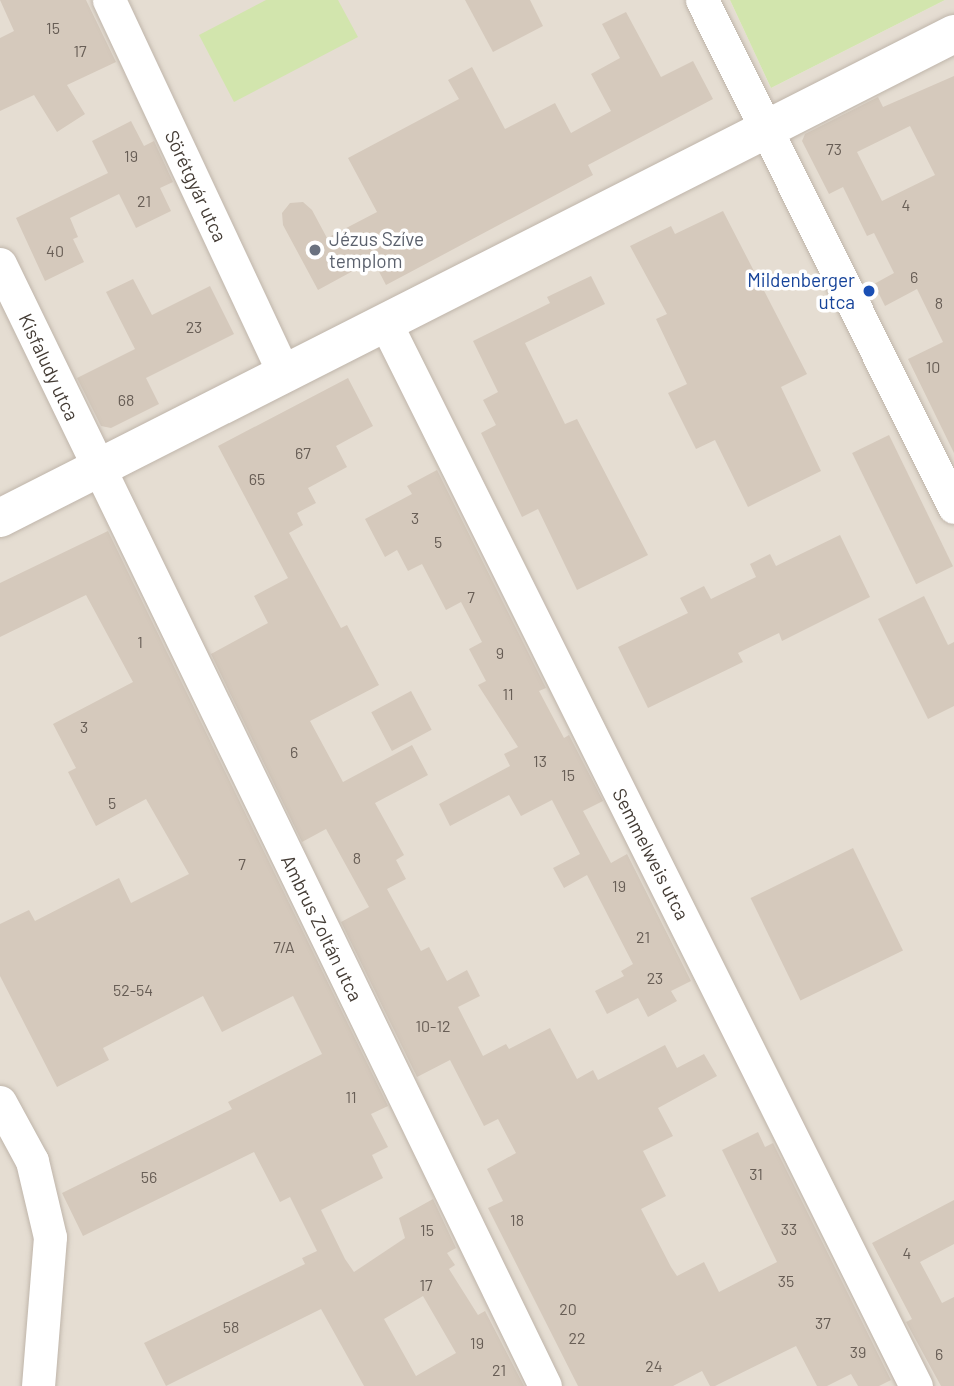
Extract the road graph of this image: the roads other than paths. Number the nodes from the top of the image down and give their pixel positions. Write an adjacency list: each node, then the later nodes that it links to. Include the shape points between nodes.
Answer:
1 (109, 0): 7 (street, Sörétgyár utca)
2 (702, 0): 4 (street)
3 (954, 34): 4 (street)
4 (765, 127): 6 (street); 9 (street)
5 (0, 264): 8 (street, Kisfaludy utca)
6 (385, 321): 7 (street); 14 (street, Semmelweis utca)
7 (283, 372): 8 (street)
8 (98, 470): 10 (street); 13 (street, Ambrus Zoltán utca)
9 (954, 507)
10 (0, 518)
11 (0, 1102): 12 (street, via 32,1161 50,1237)
12 (38, 1386)
13 (545, 1386)
14 (916, 1386)

